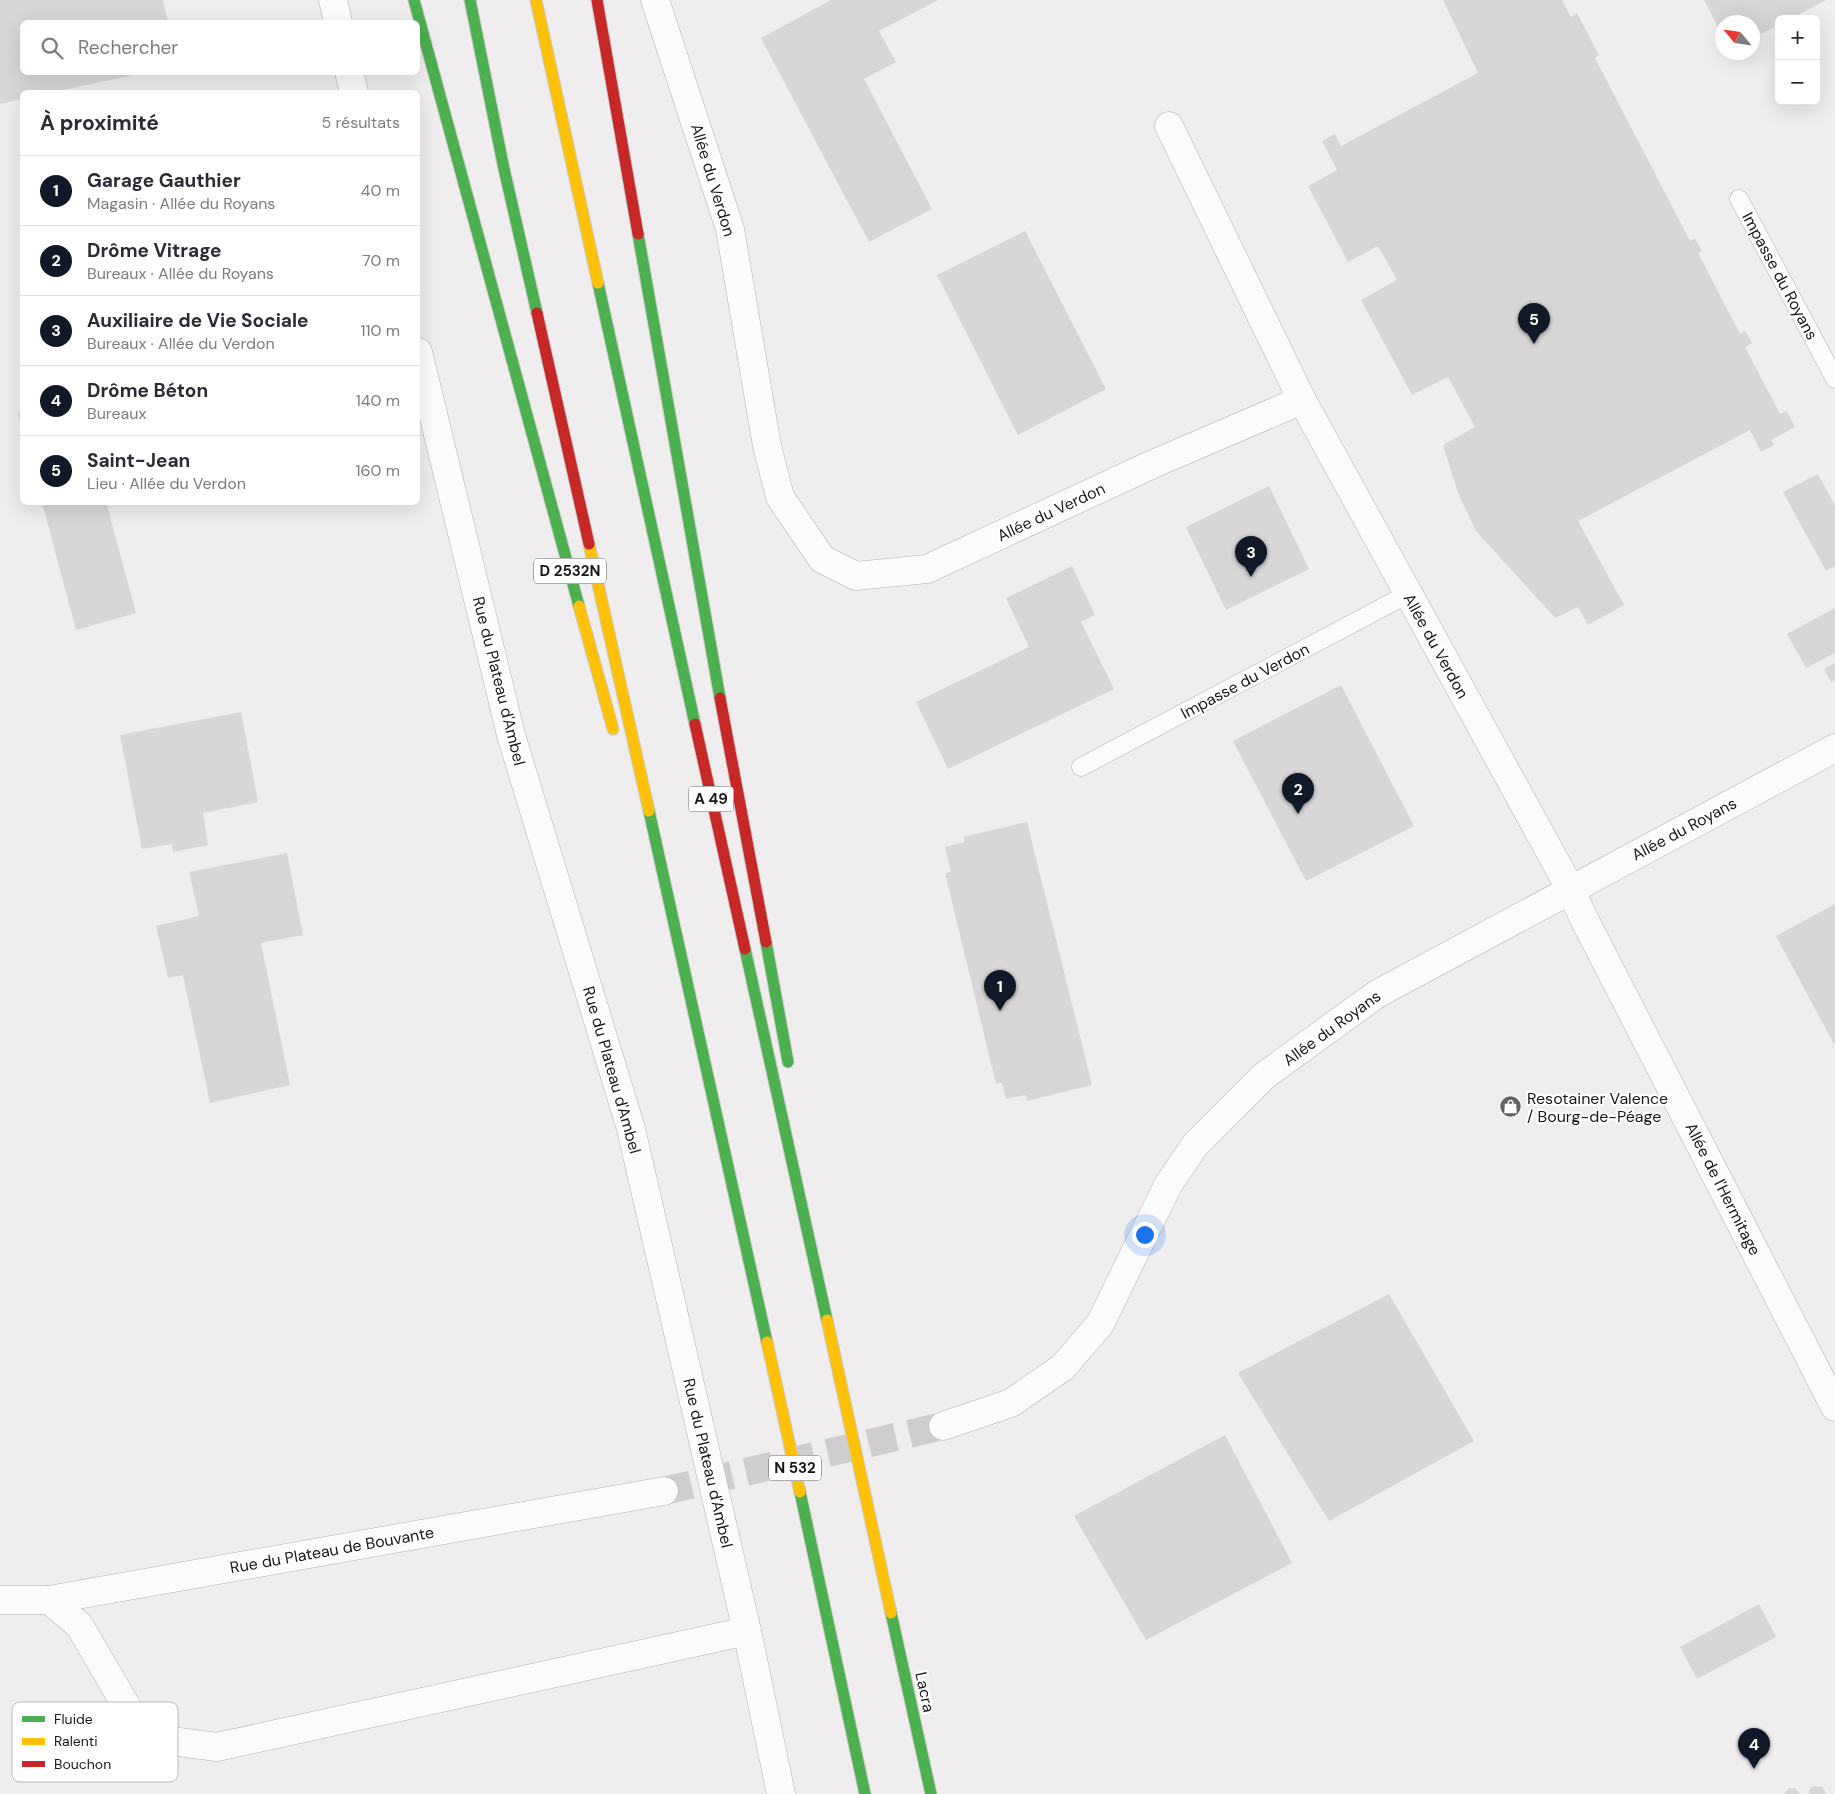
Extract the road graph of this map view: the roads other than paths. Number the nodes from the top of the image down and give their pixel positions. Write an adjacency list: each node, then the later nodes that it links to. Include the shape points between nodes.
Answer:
1 (333, 0): 7 (street)
2 (414, 0): 8 (highway, D 2532N)
3 (470, 0): 24 (highway, via 507,179)
4 (536, 0): 29 (highway, A 49)
5 (597, 0): 23 (highway)
6 (655, 0): 16 (street, Allée du Verdon, via 730,228 767,446 780,497 822,558 856,576 926,569 1153,464)
7 (338, 20)
8 (419, 20)
9 (420, 22): 18 (highway, D 2532N)
10 (350, 75): 11 (street)
11 (354, 90)
12 (1169, 126): 16 (street)
13 (1739, 199): 15 (lane, Impasse du Royans)
14 (420, 360): 32 (street, Rue du Plateau d'Ambel, via 511,735 631,1129)
15 (1835, 379)
16 (1302, 400): 17 (street, Allée du Verdon)
17 (1408, 594): 20 (lane, Impasse du Verdon); 22 (street, Allée du Verdon)
18 (616, 741)
19 (1835, 748): 22 (street, Allée du Royans)
20 (1081, 767)
21 (644, 846): 24 (highway)
22 (1572, 890): 26 (street, Allée de l'Hermitage); 27 (street, Allée du Royans, via 1377,994 1264,1076 1195,1145 1168,1185 1100,1324 1063,1367 1011,1403)
23 (791, 1078)
24 (724, 1142): 36 (highway, N 532)
25 (818, 1225): 29 (highway)
26 (1835, 1406)
27 (943, 1426)
28 (664, 1491): 31 (street, Rue du Plateau de Bouvante)
29 (887, 1597): 37 (highway, Lacra)
30 (0, 1600): 31 (street, Rue du Plateau de Bouvante)
31 (49, 1600): 33 (street, via 78,1626)
32 (747, 1631): 34 (street, via 217,1747); 35 (street, Rue du Plateau d'Ambel)
33 (123, 1702)
34 (178, 1742)
35 (781, 1794)
36 (865, 1794)
37 (931, 1794)

